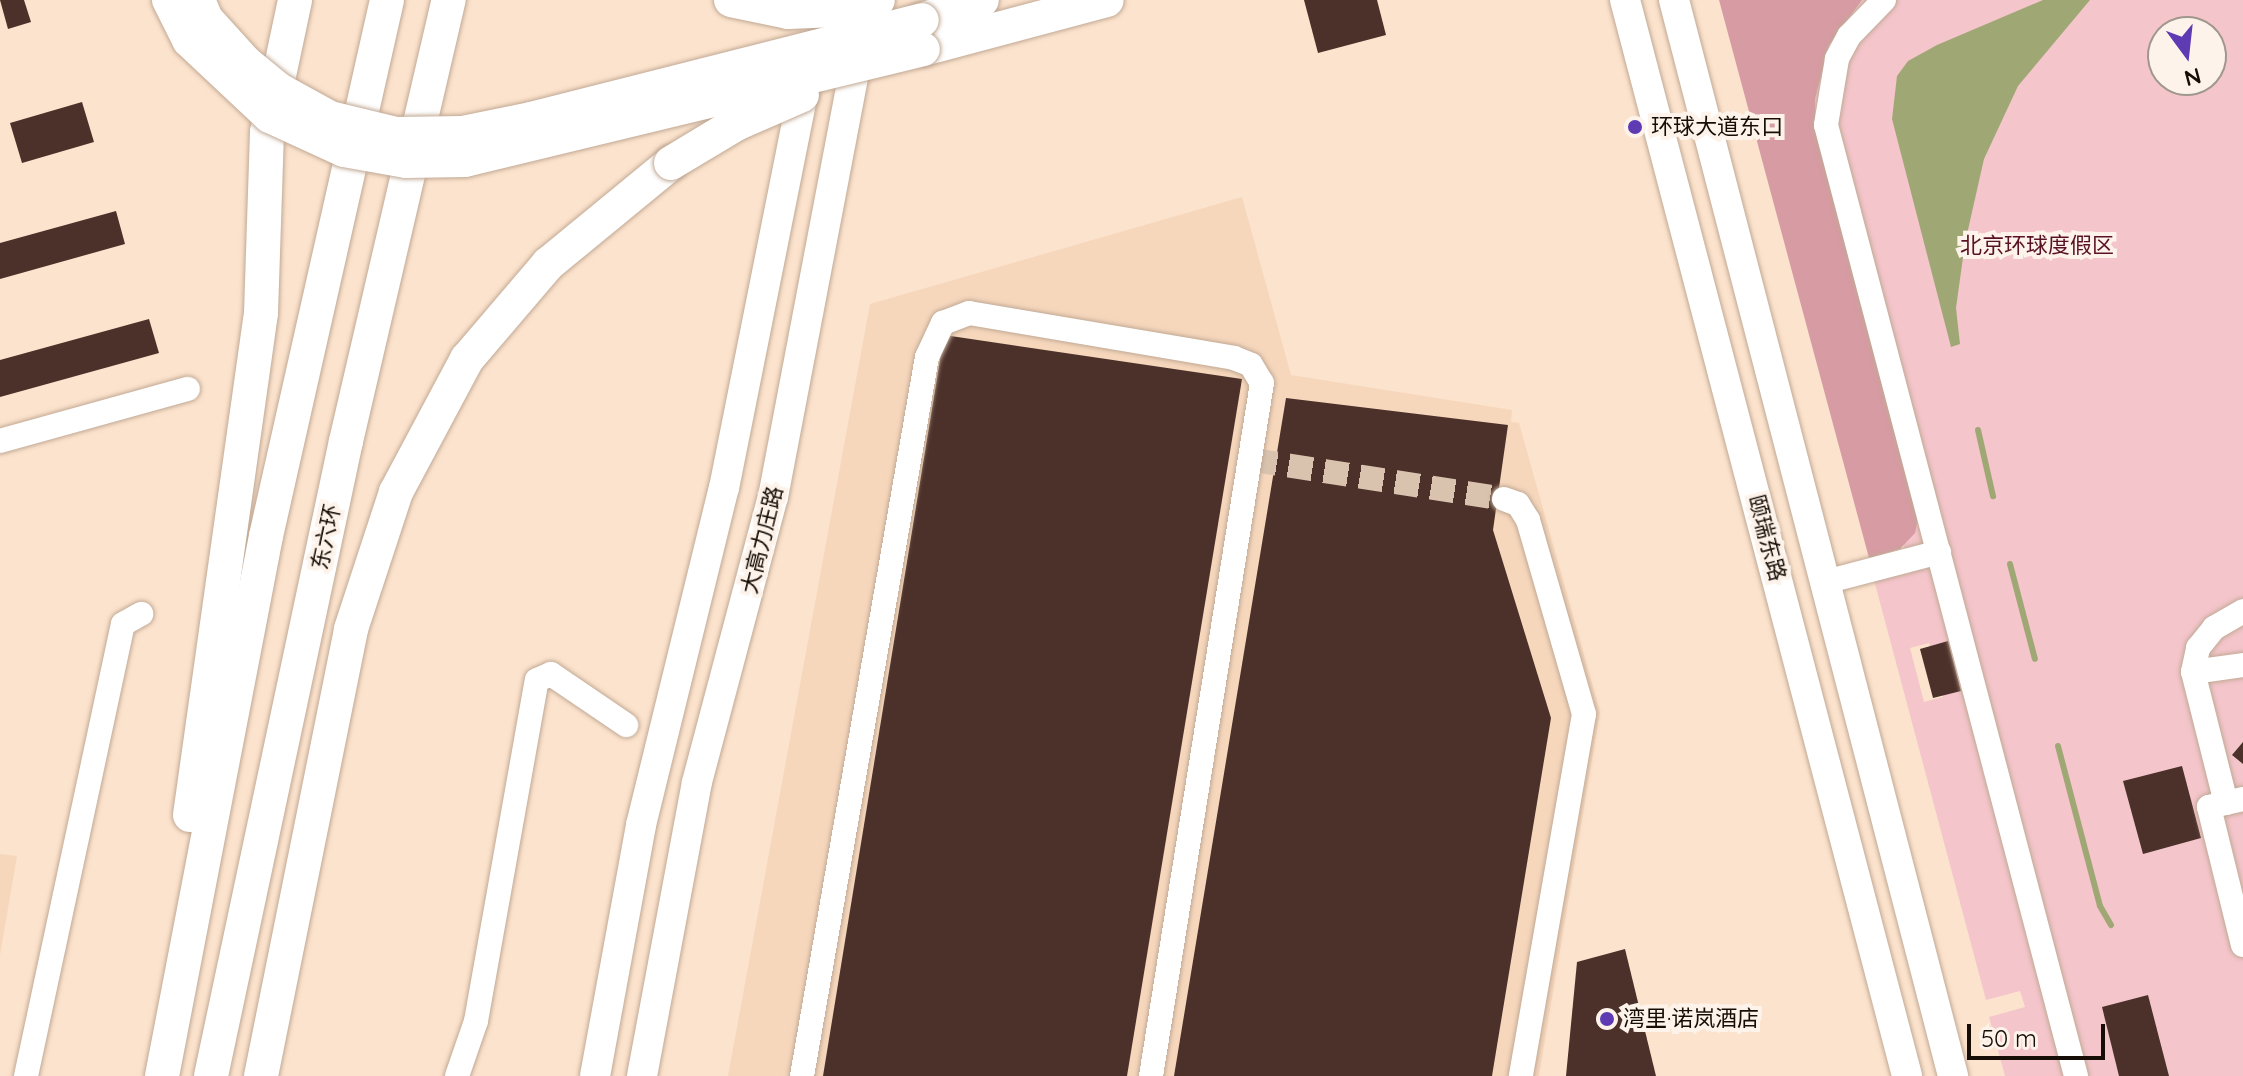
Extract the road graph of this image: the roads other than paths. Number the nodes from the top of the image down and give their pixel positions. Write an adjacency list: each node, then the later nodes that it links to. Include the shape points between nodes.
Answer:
1 (169, 0): 15 (highway, bridge, via 189,40 270,116 344,150 406,161 465,160)
2 (198, 0): 15 (highway, bridge, via 206,19 279,90 330,118 396,134 463,133)
3 (295, 0): 29 (highway, via 267,132 261,313)
4 (387, 0): 30 (highway, via 266,536)
5 (449, 0): 31 (highway, 东六环, via 346,441)
6 (731, 0): 9 (highway, bridge, via 788,12 836,10)
7 (821, 0): 34 (main road, via 724,488 641,825)
8 (867, 0): 35 (main road, 大高力庄路, via 773,497 697,782)
9 (878, 0)
10 (982, 0): 15 (highway)
11 (1107, 0): 15 (highway)
12 (1625, 0): 39 (main road, 颐瑞东路)
13 (1674, 0): 20 (main road, 颐瑞东路)
14 (1884, 0): 19 (street, via 1849,36 1837,59 1826,125)
15 (922, 34): 32 (highway, bridge, via 671,163 548,264 467,359 396,492 351,629)
16 (188, 389): 17 (street)
17 (0, 441)
18 (1504, 499): 38 (street, via 1518,504 1528,520 1584,714)
19 (1939, 552): 20 (street); 41 (street)
20 (1825, 582): 40 (main road, 颐瑞东路)
21 (2243, 611): 24 (street, via 2214,628 2198,648)
22 (141, 614): 28 (street, via 123,624)
23 (2243, 665): 24 (street)
24 (2193, 672): 26 (street)
25 (626, 725): 33 (street, via 551,674 537,680 476,1021)
26 (2235, 801): 27 (street, via 2209,807)
27 (2243, 945)
28 (26, 1076)
29 (155, 1076)
30 (162, 1076)
31 (211, 1076)
32 (261, 1076)
33 (457, 1076)
34 (595, 1076)
35 (642, 1076)
36 (802, 1076): 37 (street, via 927,357 943,323 969,313 1234,358 1251,365 1262,383)
37 (1151, 1076)
38 (1521, 1076)
39 (1907, 1076)
40 (1953, 1076)
41 (2076, 1076)

